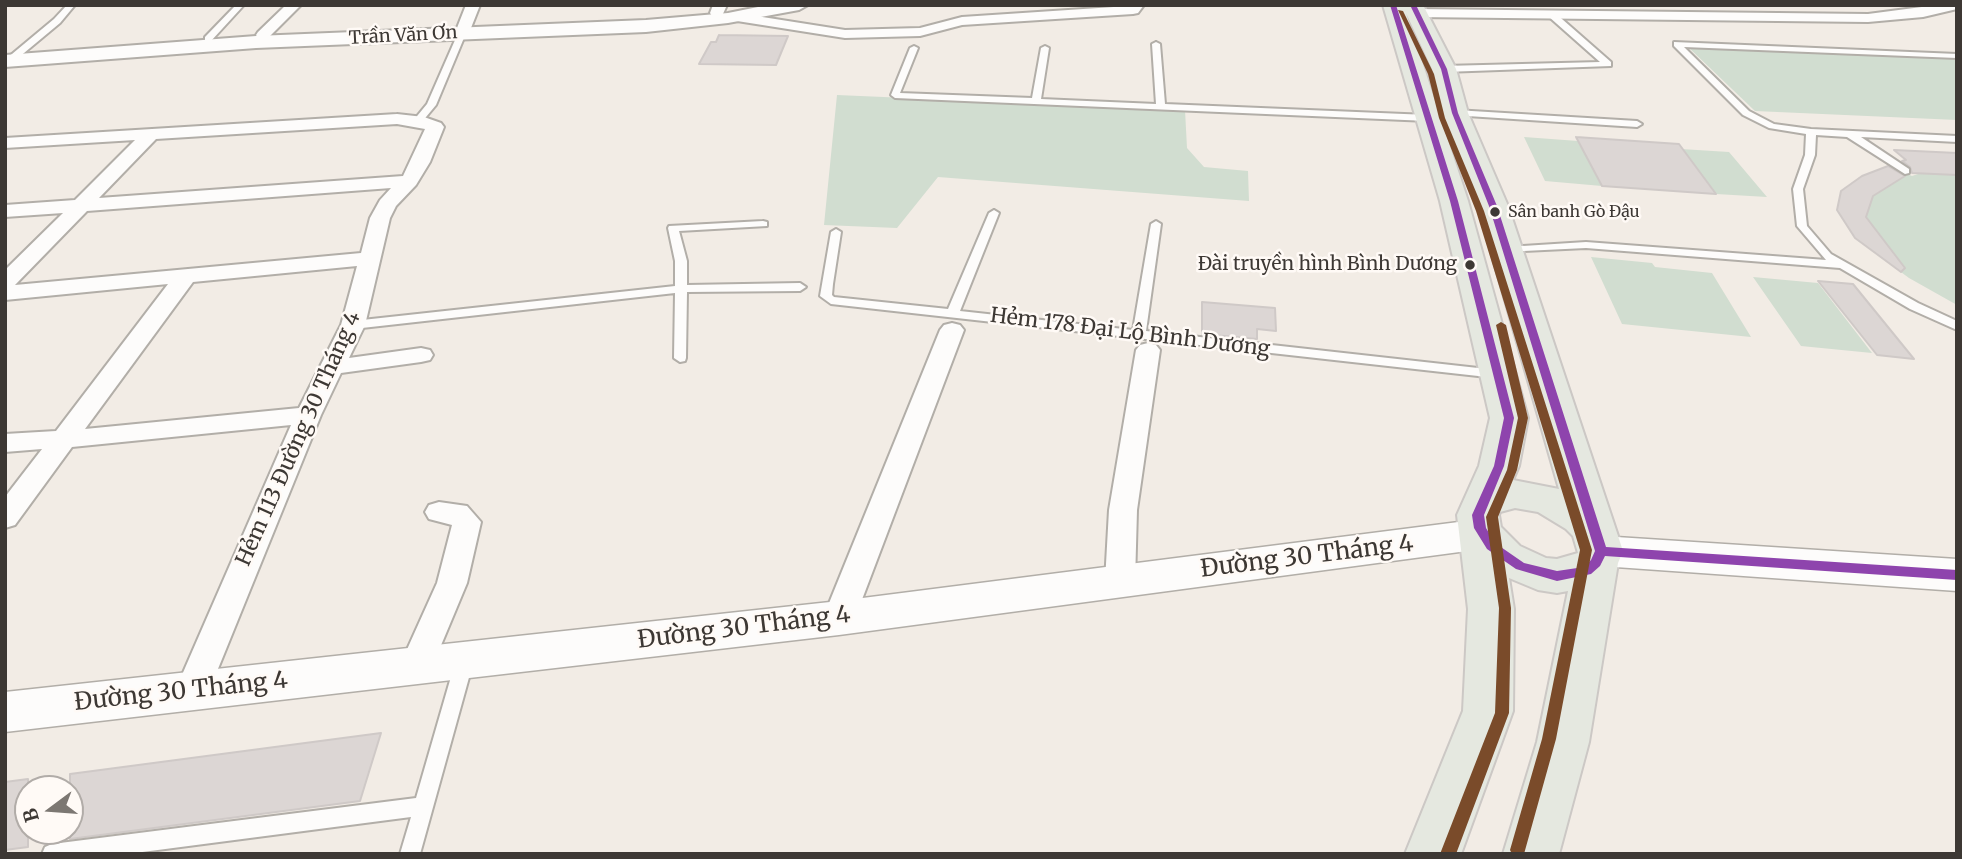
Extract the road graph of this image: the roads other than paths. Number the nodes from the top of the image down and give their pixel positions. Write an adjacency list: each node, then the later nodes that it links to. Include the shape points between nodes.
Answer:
1 (71, 5): 22 (lane)
2 (240, 5): 17 (lane)
3 (294, 5): 16 (street)
4 (473, 5): 15 (street)
5 (761, 5): 11 (street, Trần Văn Ơn)
6 (799, 5): 13 (street, Trần Văn Ơn)
7 (1137, 5): 13 (street, via 1133,10 962,21 940,29 885,33 845,34)
8 (1826, 5): 14 (street)
9 (1943, 6): 14 (street, via 1923,13)
10 (1407, 8): 12 (street); 23 (highway); 26 (highway)
11 (718, 9): 15 (street, Trần Văn Ơn, via 642,20)
12 (1551, 14): 14 (street); 23 (lane, via 1608,64)
13 (737, 17): 15 (street, Trần Văn Ơn, via 646,26)
14 (1857, 18)
15 (464, 29): 16 (street, Trần Văn Ơn); 22 (street, Trần Văn Ơn); 27 (lane, via 431,105)
16 (264, 35): 17 (street, Trần Văn Ơn)
17 (208, 39): 22 (street, Trần Văn Ơn)
18 (1156, 44): 25 (lane)
19 (914, 48): 24 (lane, via 895,95)
20 (1045, 48): 24 (lane)
21 (1957, 56): 29 (lane, via 1677,44 1746,113 1772,126)
22 (9, 58)
23 (1444, 69): 26 (highway)
24 (1036, 100): 25 (lane)
25 (1161, 106): 26 (lane)
26 (1442, 115): 28 (lane); 42 (highway, via 1493,206); 57 (highway, via 1454,201)
27 (418, 121): 30 (street); 35 (street, Hẻm 113 Đường 30 Tháng 4, via 435,127)
28 (1637, 124)
29 (1811, 132): 31 (lane); 44 (lane, via 1810,155 1798,189 1802,226 1827,256)
30 (152, 133): 33 (street); 36 (street)
31 (1850, 134): 32 (lane); 34 (lane)
32 (1957, 139)
33 (5, 143)
34 (1905, 171)
35 (409, 181): 36 (street); 43 (street, Hẻm 113 Đường 30 Tháng 4, via 380,218)
36 (79, 206): 37 (street); 46 (street)
37 (5, 211)
38 (993, 213): 50 (lane)
39 (763, 224): 48 (lane, via 673,228 681,261)
40 (1156, 225): 53 (lane)
41 (836, 232): 50 (lane, Hẻm 178 Đại Lộ Bình Dương, via 826,296 831,300)
42 (1507, 250): 44 (lane, via 1586,246); 64 (highway)
43 (371, 258): 45 (street); 51 (street, Hẻm 113 Đường 30 Tháng 4)
44 (1842, 265): 52 (lane)
45 (187, 274): 49 (street); 59 (street)
46 (5, 283)
47 (800, 287): 48 (lane)
48 (681, 289): 51 (lane); 55 (lane)
49 (5, 293)
50 (952, 321): 53 (lane, Hẻm 178 Đại Lộ Bình Dương); 67 (street)
51 (353, 325): 56 (street, Hẻm 113 Đường 30 Tháng 4)
52 (1957, 326)
53 (1144, 342): 57 (lane, Hẻm 178 Đại Lộ Bình Dương); 66 (street, via 1123,510)
54 (421, 355): 56 (street)
55 (680, 358)
56 (333, 367): 58 (street, Hẻm 113 Đường 30 Tháng 4)
57 (1499, 374): 63 (highway, via 1509,418)
58 (308, 415): 59 (street); 70 (street, Hẻm 113 Đường 30 Tháng 4)
59 (65, 437): 60 (street); 62 (street)
60 (5, 443)
61 (439, 512): 69 (street, via 457,513 467,522 452,583)
62 (5, 518)
63 (1482, 518): 64 (highway, via 1515,494 1532,495 1566,507); 64 (highway, via 1504,557 1538,573 1573,575 1587,570); 66 (main road, Đường 30 Tháng 4); 75 (highway, via 1492,609 1488,711)
64 (1596, 548): 65 (main road); 76 (highway, via 1563,742)
65 (1957, 575)
66 (1120, 582): 67 (main road, Đường 30 Tháng 4)
67 (839, 618): 68 (main road, Đường 30 Tháng 4)
68 (464, 660): 69 (main road, Đường 30 Tháng 4); 72 (lane)
69 (417, 665): 70 (main road, Đường 30 Tháng 4)
70 (191, 691): 71 (main road, Đường 30 Tháng 4)
71 (5, 712)
72 (424, 806): 73 (lane); 74 (lane)
73 (52, 854)
74 (410, 854)
75 (1433, 854)
76 (1531, 854)

